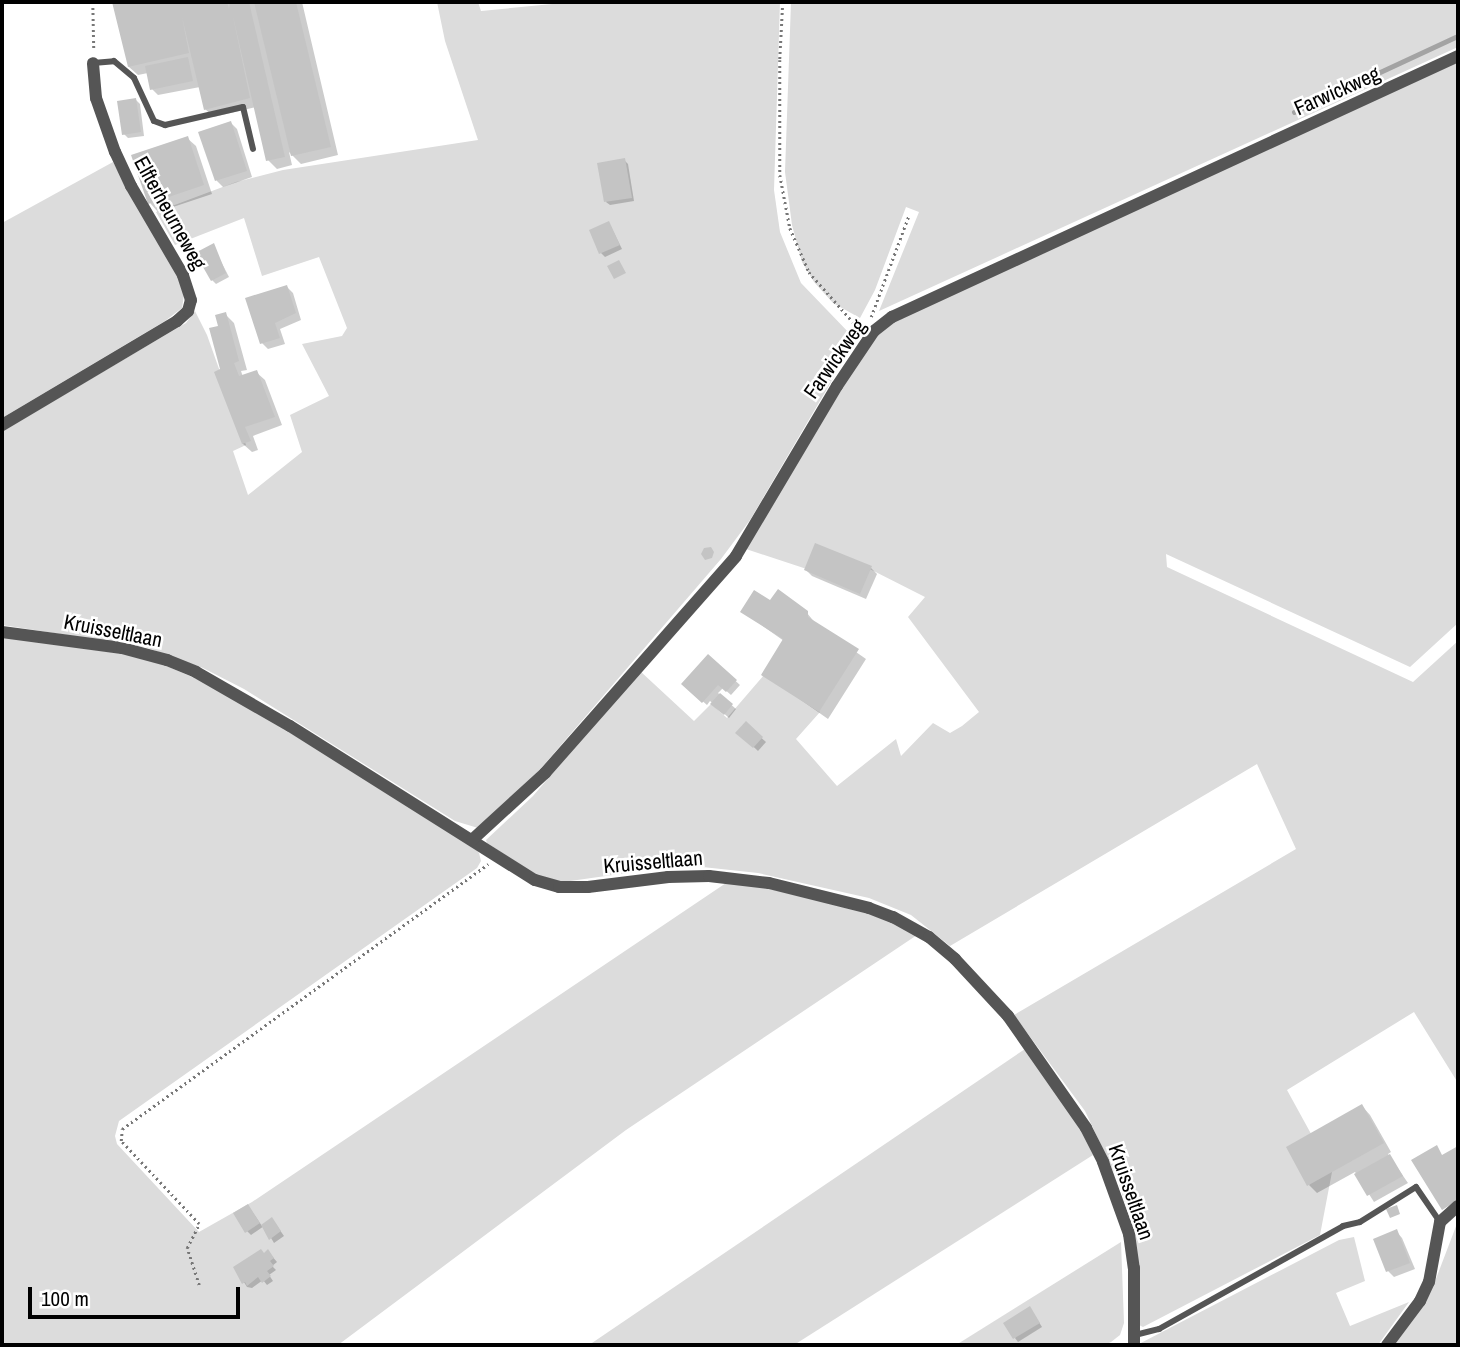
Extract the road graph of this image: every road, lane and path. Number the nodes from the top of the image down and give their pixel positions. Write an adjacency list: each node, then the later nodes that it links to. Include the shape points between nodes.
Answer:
1 (93, 2): 4 (path)
2 (783, 2): 7 (path, via 780,175 790,228 809,272)
3 (1458, 56): 7 (street, Farwickweg, via 905,311)
4 (93, 63): 5 (lane, via 114,61 135,78 154,121 165,125 243,107); 8 (street, Elfterheurneweg, via 96,98 115,152 183,275 191,300 188,311 177,321)
5 (253, 149)
6 (909, 215): 7 (path, via 871,315)
7 (871, 335): 10 (street, Farwickweg, via 736,556 545,773)
8 (2, 425)
9 (2, 632): 10 (street, Kruisseltlaan, via 122,648 196,672)
10 (472, 840): 11 (street, Kruisseltlaan)
11 (497, 858): 14 (path, via 122,1129 121,1141 199,1224 187,1248); 15 (street, Kruisseltlaan, via 535,880 559,887 709,876 769,883 893,916 929,937 1008,1016 1086,1128 1129,1234 1135,1268)
12 (1458, 1206): 13 (street)
13 (1440, 1222): 15 (lane, via 1416,1187 1360,1222 1343,1226); 16 (street, via 1429,1282)
14 (199, 1285)
15 (1134, 1340)
16 (1387, 1345)

